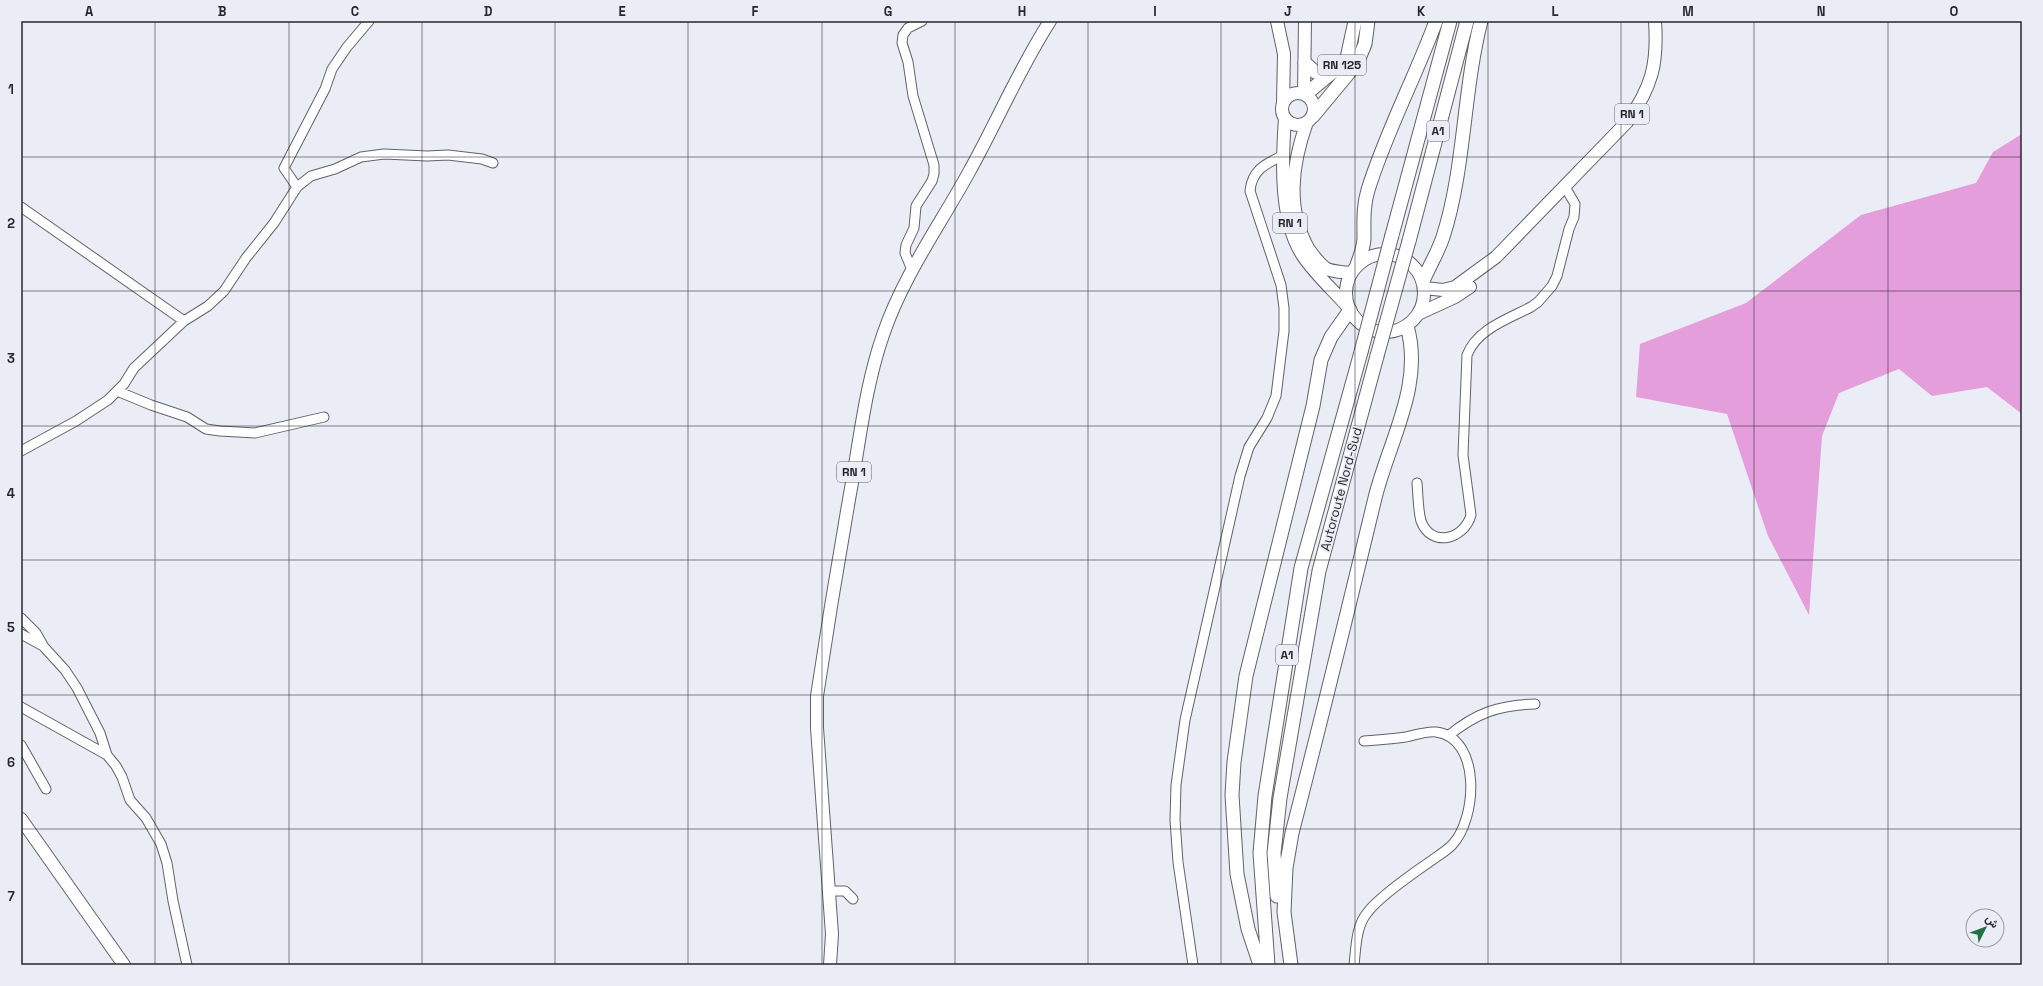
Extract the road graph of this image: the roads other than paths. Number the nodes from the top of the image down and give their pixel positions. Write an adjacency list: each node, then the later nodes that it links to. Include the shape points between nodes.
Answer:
1 (369, 21): 22 (street, via 347,46 332,69 325,89 284,168)
2 (922, 21): 26 (street, via 908,28 903,35 902,43 908,62 913,96 934,165 932,182 916,206 914,228 906,245 905,253)
3 (1050, 21): 26 (main road, RN 1, via 966,178)
4 (1278, 21): 14 (main road)
5 (1305, 21): 13 (main road)
6 (1355, 21): 15 (highway, RN 125, via 1347,58)
7 (1368, 21): 19 (highway, via 1365,44 1358,63)
8 (1436, 21): 25 (highway, via 1416,74 1387,138 1368,191 1364,210 1364,243)
9 (1450, 21): 55 (highway, Autoroute Nord-Sud / A1, bridge, via 1301,568 1265,796 1260,852)
10 (1467, 21): 56 (highway, Autoroute Nord-Sud / A1, bridge, via 1410,241 1319,571 1280,798 1274,853 1278,914)
11 (1481, 21): 27 (highway, via 1446,227)
12 (1655, 21): 23 (main road, RN 1, via 1654,65 1642,101 1627,122)
13 (1305, 63): 15 (highway, via 1315,72); 16 (main road)
14 (1285, 71): 16 (main road); 17 (main road)
15 (1330, 74): 16 (highway, RN 125)
16 (1300, 93): 17 (main road); 19 (main road, via 1314,104)
17 (1283, 102): 18 (main road)
18 (1285, 118): 19 (main road, via 1295,125); 20 (main road, RN 1)
19 (1310, 119): 25 (main road, RN 1, via 1299,146 1292,194 1296,217 1305,242 1321,264 1333,271)
20 (1282, 156): 28 (main road, RN 1, via 1286,204 1292,234 1309,264); 53 (street, via 1258,169 1251,182 1250,191 1277,266 1284,308 1284,338 1276,396 1267,418 1249,447 1240,476 1185,720 1176,784 1178,862)
21 (493, 162): 22 (street, via 448,155 401,154 361,157 311,176)
22 (297, 187): 30 (street, via 224,291 208,306)
23 (1565, 187): 27 (main road, RN 1, via 1496,257 1463,283 1450,289); 29 (main road, RN 1, via 1498,266 1462,293); 36 (street, via 1576,211 1552,286 1543,298 1531,307 1481,334 1467,354 1463,455 1471,516 1464,531 1452,537 1440,538 1425,528 1421,520)
24 (21, 207): 30 (street)
25 (1354, 269): 27 (main road, via 1370,256 1391,254 1411,263); 28 (main road, via 1346,290)
26 (912, 270): 48 (main road, RN 1, via 882,336 866,399 816,696)
27 (1423, 285): 29 (main road)
28 (1349, 309): 31 (main road, via 1359,322 1372,330 1386,332); 54 (highway, via 1331,337 1322,360 1313,406 1246,676 1234,762 1232,795 1237,874 1248,929)
29 (1422, 312): 31 (main road); 32 (main road)
30 (184, 321): 33 (street, via 134,368)
31 (1407, 326): 32 (highway)
32 (1412, 350): 56 (highway, via 1408,397 1379,482 1292,833 1286,868 1284,912)
33 (117, 391): 34 (street, via 187,417 206,429 220,431 255,433); 35 (street, via 76,421)
34 (324, 417)
35 (21, 451)
36 (1417, 483)
37 (21, 618): 39 (street, via 36,633)
38 (21, 634): 39 (street)
39 (44, 647): 45 (street, via 77,688 100,733)
40 (1535, 704): 42 (street, via 1520,704 1488,711 1467,721)
41 (21, 707): 45 (street)
42 (1448, 736): 43 (street, via 1435,732); 57 (street, via 1456,742 1467,760 1470,772 1471,784 1465,826 1452,846 1367,913 1359,931)
43 (1364, 742)
44 (21, 745): 46 (street)
45 (107, 755): 51 (street, via 122,777 130,800 146,818 161,844)
46 (46, 789)
47 (21, 819): 50 (main road)
48 (829, 891): 49 (street, via 845,891); 52 (main road, RN 1, via 832,934)
49 (853, 899)
50 (124, 965)
51 (187, 965)
52 (830, 965)
53 (1193, 965)
54 (1260, 965)
55 (1268, 965)
56 (1290, 965)
57 (1354, 965)

